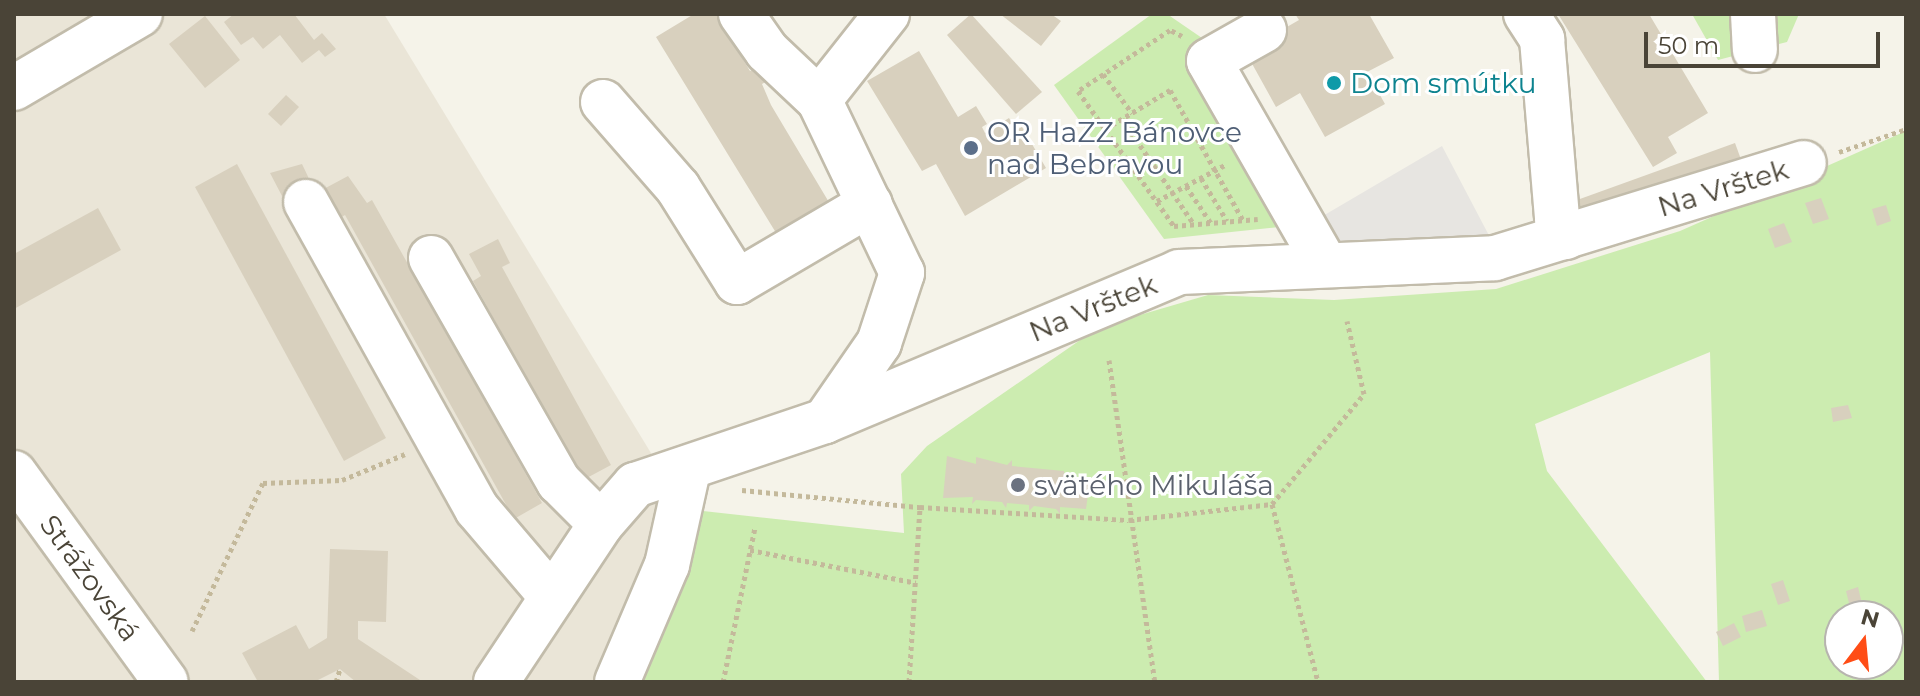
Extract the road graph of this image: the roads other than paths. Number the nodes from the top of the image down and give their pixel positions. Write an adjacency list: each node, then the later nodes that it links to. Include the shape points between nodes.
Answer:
1 (140, 14): 6 (street)
2 (741, 14): 7 (street, via 767,51)
3 (887, 14): 7 (street)
4 (1526, 14): 12 (street, via 1542,39 1557,218)
5 (1264, 30): 14 (street, via 1209,61 1241,163)
6 (14, 88)
7 (819, 100): 11 (street)
8 (603, 102): 11 (street, via 678,188 737,282)
9 (1804, 163): 12 (street, Na Vrštek)
10 (306, 202): 19 (street, via 477,509)
11 (870, 204): 15 (street, via 902,273 879,343)
12 (1565, 237): 14 (street, Na Vrštek, via 1495,258)
13 (431, 258): 18 (street, via 559,482)
14 (1326, 265): 15 (street, Na Vrštek, via 1179,272)
15 (825, 421): 16 (street, Na Vrštek)
16 (688, 470): 18 (street, Na Vrštek, via 635,485); 22 (street, via 667,565)
17 (14, 473): 20 (street, Strážovská)
18 (601, 524): 19 (street, Na Vrštek)
19 (552, 597): 21 (street, Na Vrštek)
20 (166, 682)
21 (496, 682)
22 (617, 682)

